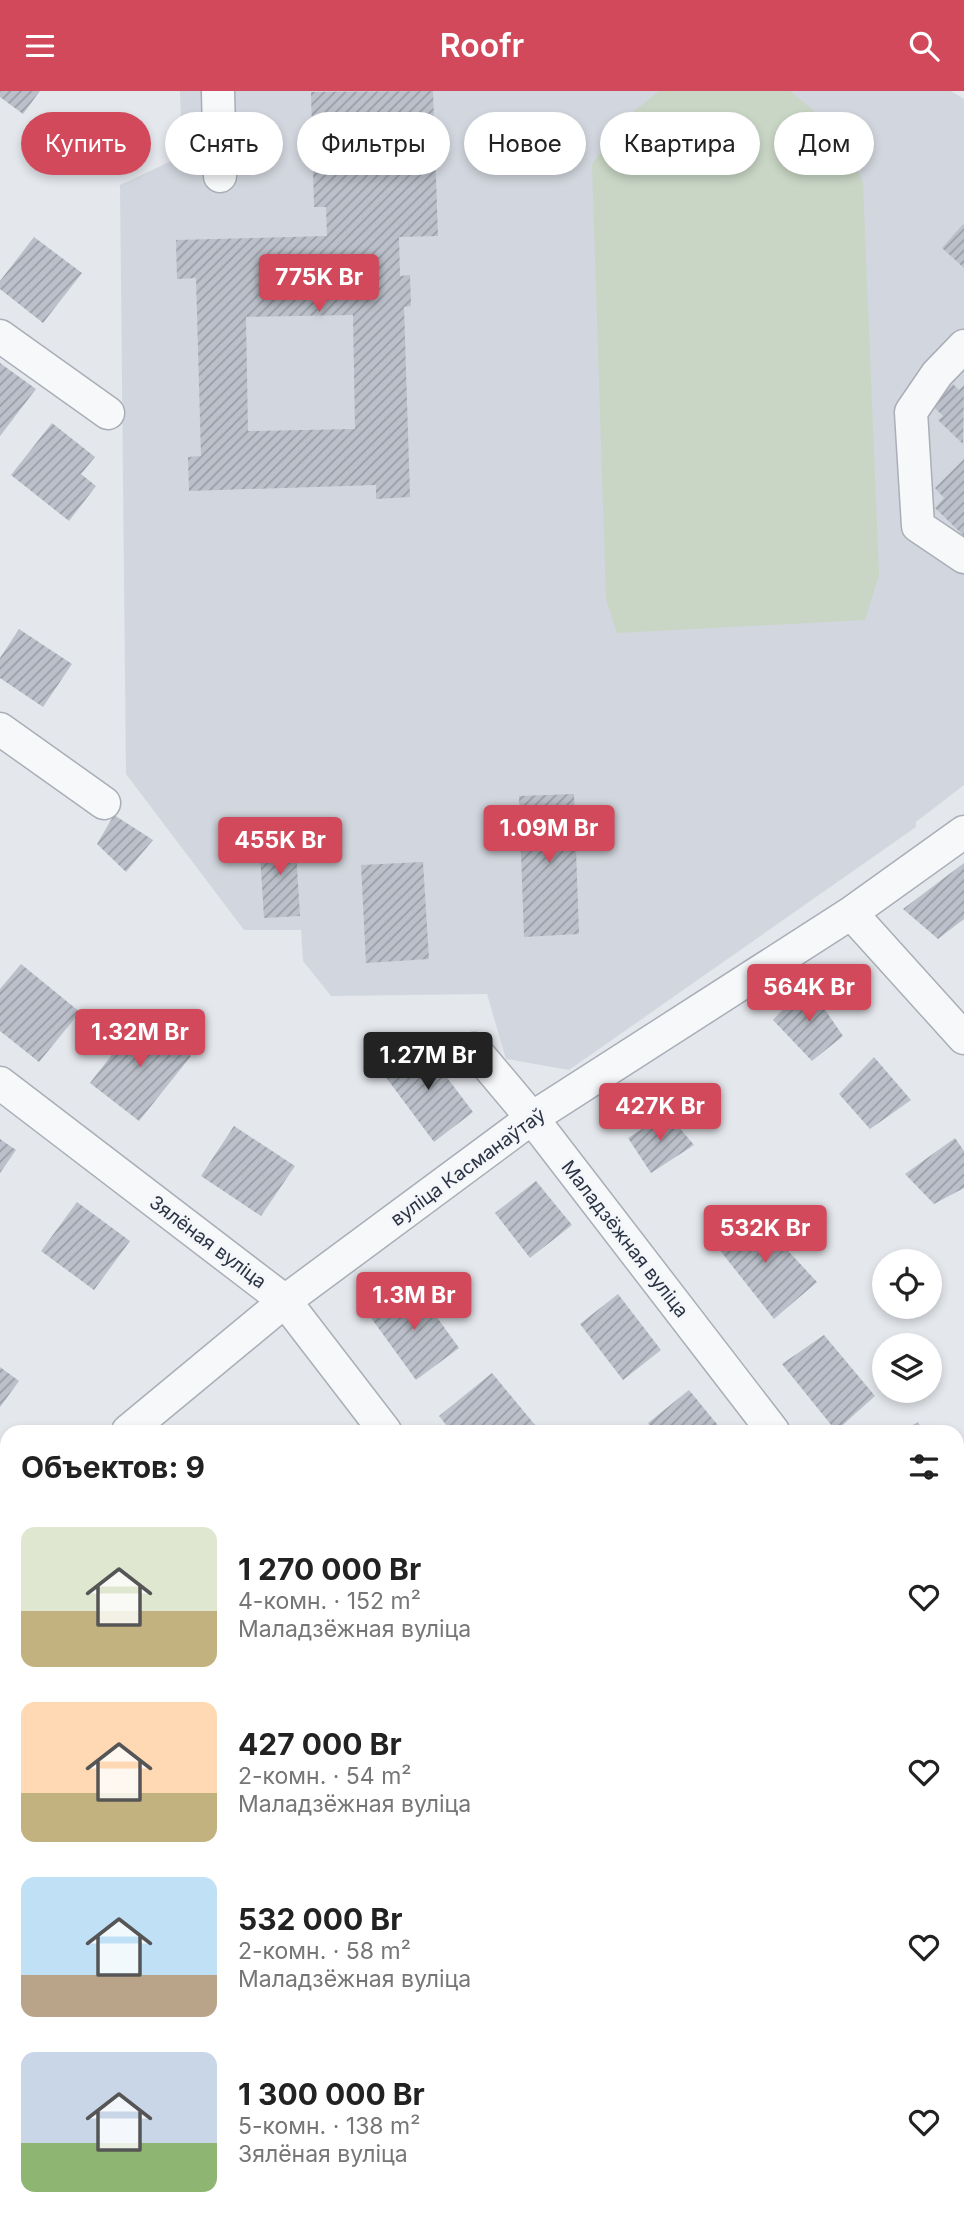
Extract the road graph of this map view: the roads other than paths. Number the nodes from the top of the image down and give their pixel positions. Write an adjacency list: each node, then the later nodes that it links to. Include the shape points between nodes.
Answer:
1 (218, 91): 2 (street)
2 (220, 176)
3 (0, 337): 5 (street)
4 (964, 346): 6 (street, via 937,374 911,412 918,526)
5 (108, 413)
6 (964, 557)
7 (0, 729): 8 (street)
8 (104, 803)
9 (964, 832): 10 (street, вуліца Касманаўтаў)
10 (851, 913): 11 (street); 14 (street, вуліца Касманаўтаў)
11 (964, 1038)
12 (474, 1049): 14 (street, Маладзёжная вуліца)
13 (0, 1083): 15 (street, Зялёная вуліца)
14 (532, 1118): 15 (street, вуліца Касманаўтаў); 18 (street, Маладзёжная вуліца)
15 (285, 1301): 16 (street, вуліца Касманаўтаў); 17 (street, Зялёная вуліца)
16 (135, 1425)
17 (380, 1425)
18 (768, 1425)

